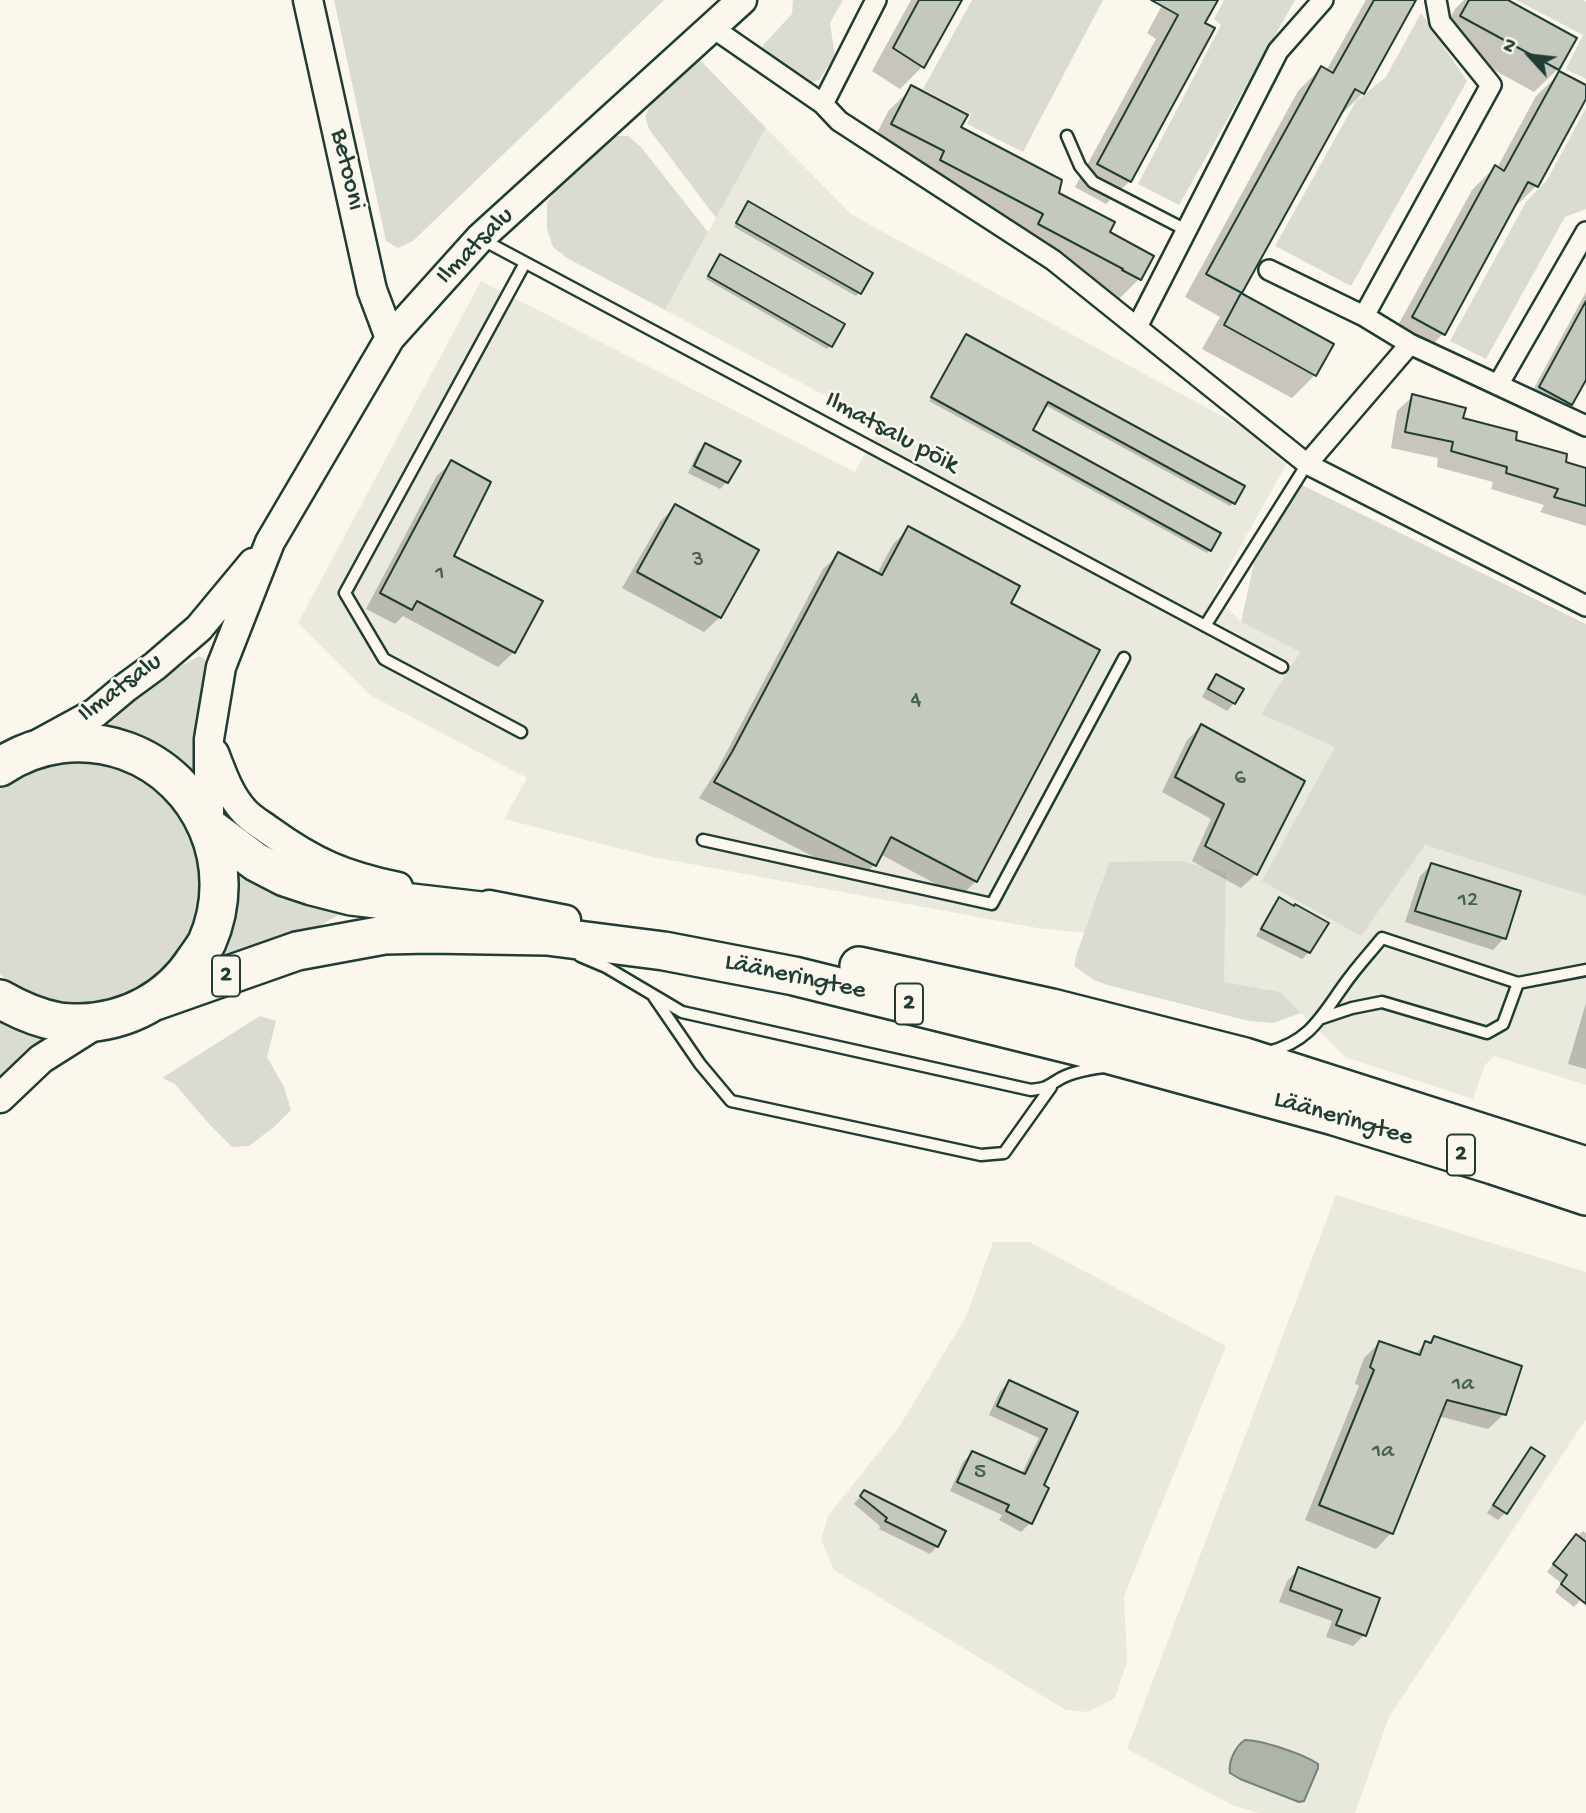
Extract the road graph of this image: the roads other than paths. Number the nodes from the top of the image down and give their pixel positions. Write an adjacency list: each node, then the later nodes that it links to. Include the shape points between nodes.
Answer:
1 (308, 0): 16 (street, Betooni, via 372,290)
2 (742, 0): 6 (street, Ilmatsalu)
3 (876, 0): 7 (street)
4 (1323, 0): 9 (street, via 1278,51)
5 (1436, 0): 14 (street, via 1440,22 1491,85)
6 (713, 28): 7 (street); 11 (street, Ilmatsalu)
7 (823, 104): 15 (street, via 839,121 1053,260)
8 (1067, 136): 9 (lane, via 1093,182)
9 (1186, 230): 15 (street)
10 (1586, 232): 18 (street)
11 (480, 239): 12 (lane, Ilmatsalu põik); 16 (street, Ilmatsalu)
12 (525, 263): 23 (lane, Ilmatsalu põik); 26 (lane, via 345,593 383,659)
13 (1269, 270): 14 (street)
14 (1364, 316): 17 (street)
15 (1137, 327): 20 (street)
16 (390, 338): 21 (street, Ilmatsalu)
17 (1410, 344): 18 (street); 20 (street)
18 (1497, 385): 19 (street)
19 (1586, 426)
20 (1307, 464): 22 (street); 23 (lane)
21 (270, 542): 27 (street, Ilmatsalu, via 221,667); 28 (street, Ilmatsalu, via 199,628 155,666 95,713)
22 (1586, 606)
23 (1205, 626): 25 (lane, Ilmatsalu põik)
24 (1124, 658): 30 (lane, via 992,904)
25 (1282, 667)
26 (521, 732)
27 (208, 739): 29 (street, Ilmatsalu); 32 (street, via 225,782 244,811 308,857 340,872)
28 (5, 762): 29 (highway, via 46,746 79,742 111,746 142,757 170,775 192,799)
29 (208, 827): 32 (highway, Lääneringtee / 2, via 256,862 312,886); 37 (highway, via 219,865 218,905 207,943 185,976)
30 (703, 841)
31 (484, 934): 32 (lane); 37 (highway, Lääneringtee / 2, via 384,935 298,951); 41 (highway, Lääneringtee / 2, via 547,936 664,951 794,976)
32 (560, 940): 35 (lane); 40 (highway, Lääneringtee / 2, via 673,933 1052,1008)
33 (1586, 970): 34 (lane)
34 (1518, 984): 38 (lane, via 1503,1024 1487,1033 1382,1002); 38 (lane, via 1382,938)
35 (652, 994): 42 (lane, via 682,1012 1031,1090); 42 (lane, via 732,1101 981,1155 1004,1153)
36 (0, 999): 39 (highway, via 24,1013 60,1023)
37 (155, 1001): 39 (highway)
38 (1322, 1018): 40 (lane, via 1299,1040)
39 (98, 1023): 43 (street, via 41,1059)
40 (1245, 1057): 44 (highway, Lääneringtee / 2)
41 (1151, 1066): 42 (lane, via 1087,1070); 45 (highway, Lääneringtee / 2, via 1334,1116)
42 (1051, 1087)
43 (0, 1098)
44 (1586, 1166)
45 (1586, 1196)

